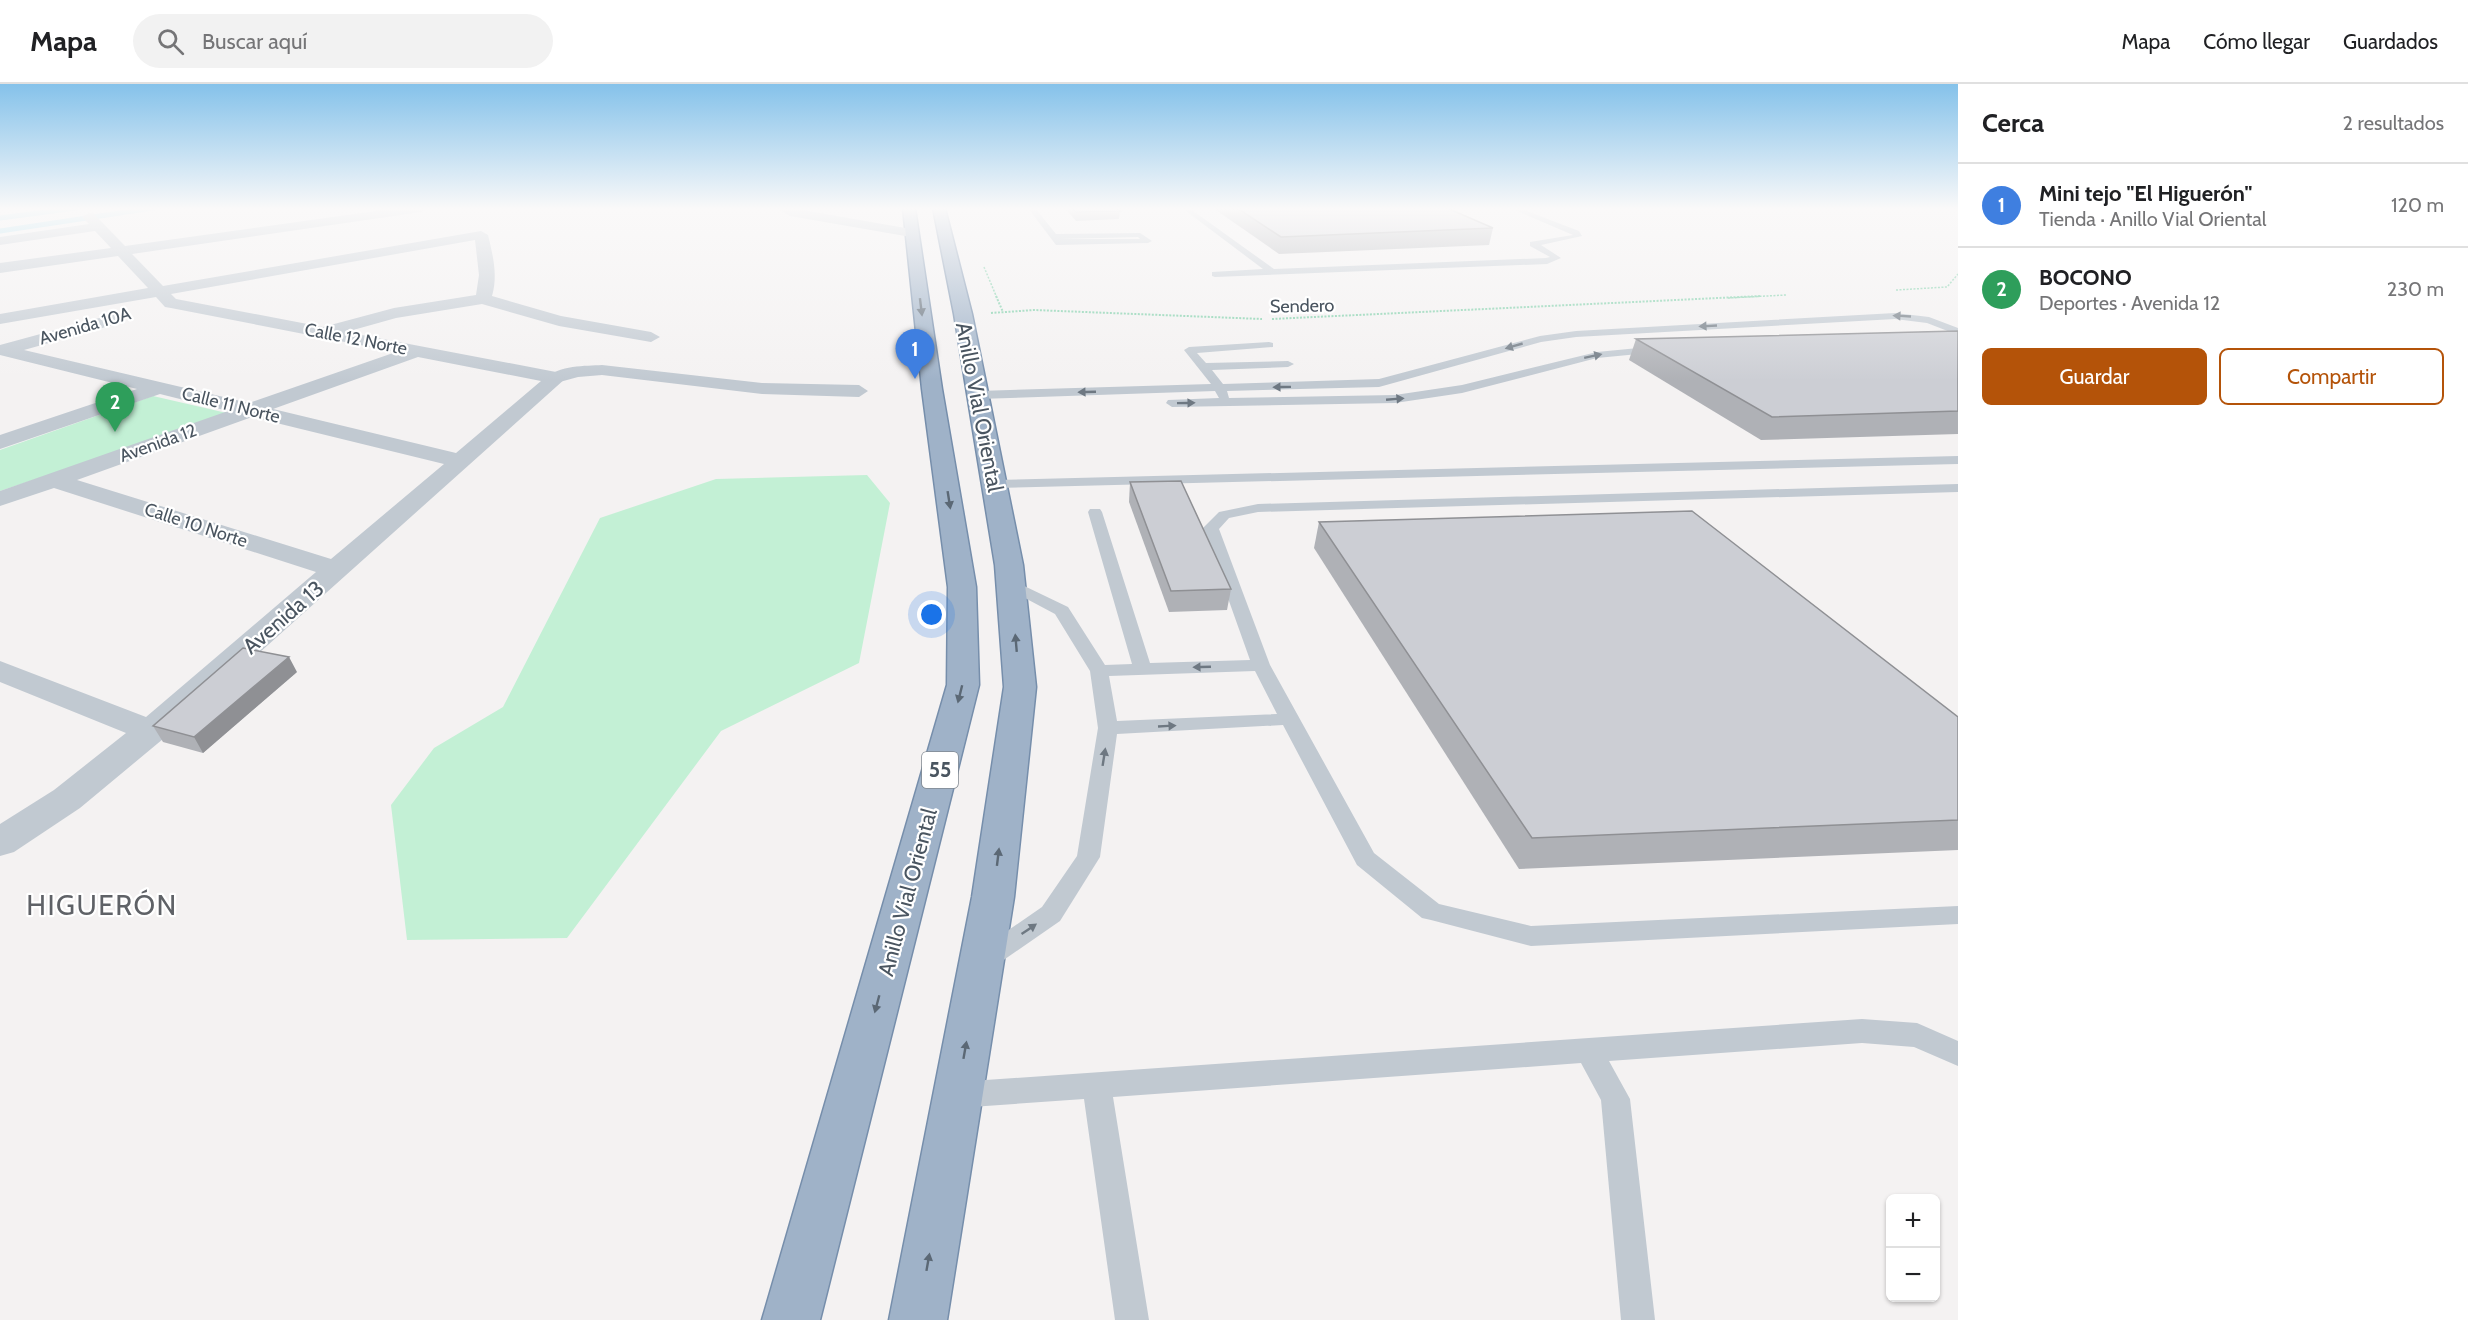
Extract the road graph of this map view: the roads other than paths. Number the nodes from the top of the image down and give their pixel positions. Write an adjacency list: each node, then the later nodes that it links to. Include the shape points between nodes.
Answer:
1 (17, 266): 10 (street)
2 (136, 266): 11 (street)
3 (151, 266): 11 (street)
4 (307, 266): 15 (street)
5 (488, 266): 16 (street)
6 (902, 266): 64 (highway, Anillo Vial Oriental / 55, one-way to 64, via 962,587 963,685)
7 (952, 266): 32 (highway, Anillo Vial Oriental)
8 (1264, 266): 12 (lane)
9 (1403, 266): 12 (lane)
10 (0, 268)
11 (138, 268): 13 (street); 15 (street)
12 (1270, 270): 14 (lane)
13 (115, 272)
14 (1215, 273)
15 (166, 297): 17 (street); 19 (street, Calle 12 Norte); 23 (street, Avenida 10A)
16 (483, 299): 19 (street, via 393,313); 20 (street, via 559,321)
17 (0, 320)
18 (1958, 332): 28 (lane, one-way to 28, via 1929,320 1895,316 1576,334 1540,339 1379,383)
19 (323, 333): 24 (street, Calle 12 Norte)
20 (651, 337)
21 (1269, 345): 26 (lane, via 1189,350)
22 (1676, 349): 33 (lane, one-way to 22, via 1435,395 1597,354)
23 (1, 350): 29 (street, Calle 11 Norte)
24 (418, 351): 27 (street, Calle 12 Norte); 37 (street, Avenida 12)
25 (1288, 364): 26 (lane)
26 (1203, 367): 30 (lane)
27 (556, 378): 31 (street, via 602,370 758,388 820,393); 40 (street, Avenida 13)
28 (1340, 386): 30 (lane, one-way to 30); 33 (lane)
29 (158, 388): 37 (street, Calle 11 Norte); 38 (street)
30 (1220, 389): 32 (lane, one-way to 32); 34 (lane)
31 (859, 391)
32 (979, 401): 36 (lane); 42 (highway, Anillo Vial Oriental)
33 (1356, 401): 34 (lane)
34 (1226, 402): 35 (lane, one-way to 34)
35 (1156, 404)
36 (1097, 405)
37 (250, 410): 40 (street, Calle 11 Norte); 41 (street, Avenida 12)
38 (0, 442)
39 (1958, 460): 42 (lane)
40 (461, 461): 48 (street, Avenida 13)
41 (54, 480): 45 (street, Avenida 12); 48 (street, Calle 10 Norte)
42 (995, 484): 49 (highway, Anillo Vial Oriental)
43 (1958, 488): 44 (lane)
44 (1648, 497): 47 (lane); 50 (lane, via 1258,508 1224,515 1211,528)
45 (0, 499)
46 (1095, 512): 51 (lane)
47 (1666, 512)
48 (337, 570): 56 (street, Avenida 13)
49 (1012, 587): 53 (lane, via 1062,611); 59 (highway, Anillo Vial Oriental, one-way to 49, via 1020,687)
50 (1261, 665): 51 (lane, one-way to 51); 54 (lane)
51 (1143, 670): 53 (lane)
52 (0, 671): 56 (street)
53 (1100, 671): 55 (lane)
54 (1290, 719): 55 (lane, one-way to 54); 58 (lane, via 1365,859 1431,911 1531,936)
55 (1108, 728): 59 (lane, one-way to 55, via 1051,914 1088,856)
56 (151, 731): 57 (street, Avenida 13, via 67,799)
57 (0, 842)
58 (1958, 915)
59 (981, 962): 63 (highway, Anillo Vial Oriental, one-way to 59)
60 (1589, 1051): 61 (lane, via 1862,1032 1917,1035); 62 (lane); 67 (lane, via 1615,1099)
61 (1958, 1054)
62 (1098, 1085): 63 (lane); 66 (lane)
63 (957, 1095): 65 (highway, Anillo Vial Oriental, one-way to 63)
64 (791, 1320)
65 (918, 1320)
66 (1132, 1320)
67 (1638, 1320)

